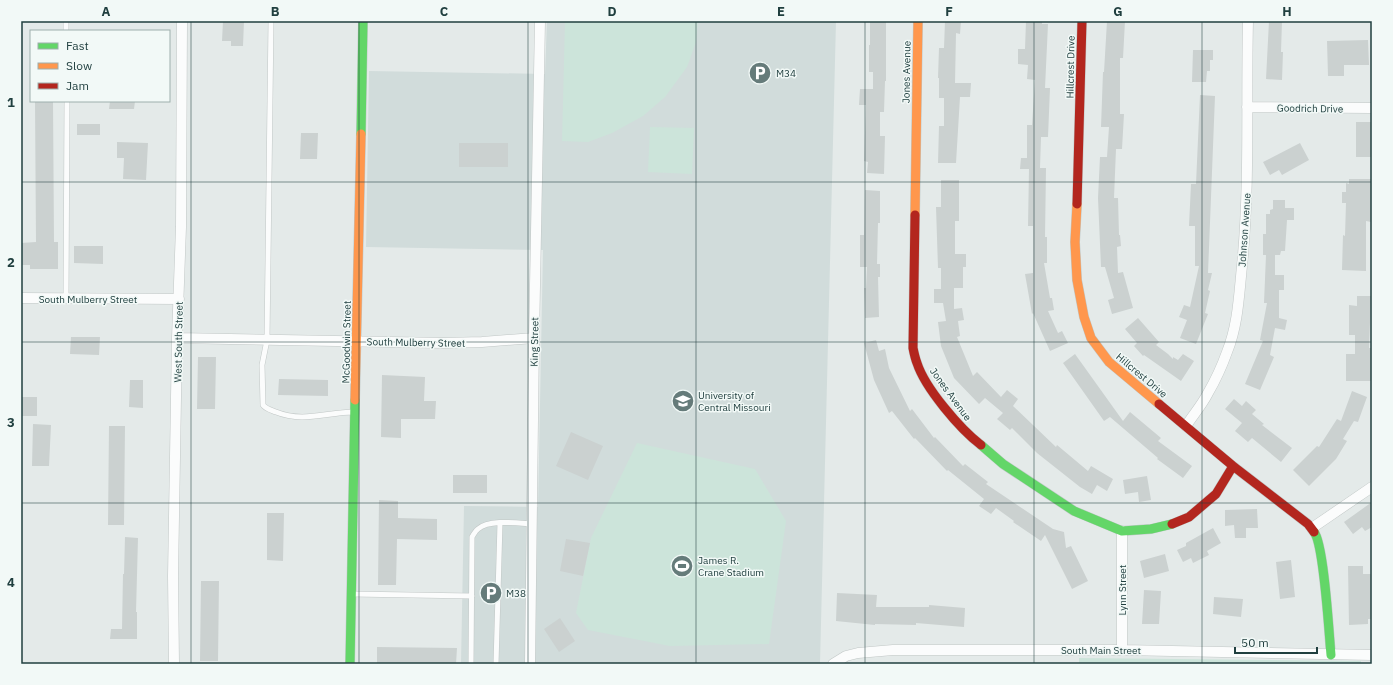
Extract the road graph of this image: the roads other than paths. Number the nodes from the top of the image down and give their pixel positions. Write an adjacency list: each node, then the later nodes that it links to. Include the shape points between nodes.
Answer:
1 (182, 21): 13 (street, West South Street)
2 (271, 21): 16 (lane)
3 (363, 21): 17 (street, McGoodwin Street)
4 (540, 21): 15 (street, King Street)
5 (918, 21): 25 (street, Jones Avenue, via 913,348 917,364 928,384 968,435 1003,464 1074,511)
6 (1082, 21): 19 (street, Hillcrest Drive, via 1080,153 1075,242 1077,280 1084,317 1091,338 1108,362)
7 (1248, 21): 9 (street, Johnson Avenue)
8 (67, 102): 12 (lane)
9 (1247, 107): 10 (street, Goodrich Drive); 19 (street, Johnson Avenue, via 1248,177 1245,240 1233,332 1208,394)
10 (1372, 108)
11 (21, 298): 12 (street, South Mulberry Street)
12 (66, 299): 13 (street, South Mulberry Street)
13 (179, 299): 14 (street, West South Street)
14 (177, 338): 16 (street, South Mulberry Street); 31 (street, West South Street)
15 (534, 338): 17 (street, South Mulberry Street, via 482,342); 23 (street, King Street)
16 (267, 340): 17 (street, South Mulberry Street); 18 (lane, via 262,365 265,408 286,416 300,417)
17 (357, 341): 18 (street, McGoodwin Street)
18 (356, 412): 26 (street, McGoodwin Street)
19 (1186, 426): 20 (street, Hillcrest Drive)
20 (1233, 466): 24 (street, Hillcrest Drive); 25 (street, Jones Avenue, via 1216,494 1189,517 1151,529)
21 (1372, 487): 24 (street)
22 (500, 523): 23 (lane); 27 (lane, via 481,527 472,537); 34 (lane)
23 (532, 524): 35 (street, King Street)
24 (1312, 528): 29 (street, Hillcrest Drive, via 1317,535 1322,560)
25 (1122, 531): 28 (street, Lynn Street)
26 (351, 594): 27 (lane); 32 (street, McGoodwin Street)
27 (472, 596): 33 (lane)
28 (1122, 650): 29 (street, South Main Street); 36 (street, South Main Street, via 893,650 858,653 846,656)
29 (1331, 655): 30 (street, South Main Street)
30 (1372, 655)
31 (174, 664)
32 (350, 664)
33 (472, 664)
34 (496, 664)
35 (530, 664)
36 (833, 664)

